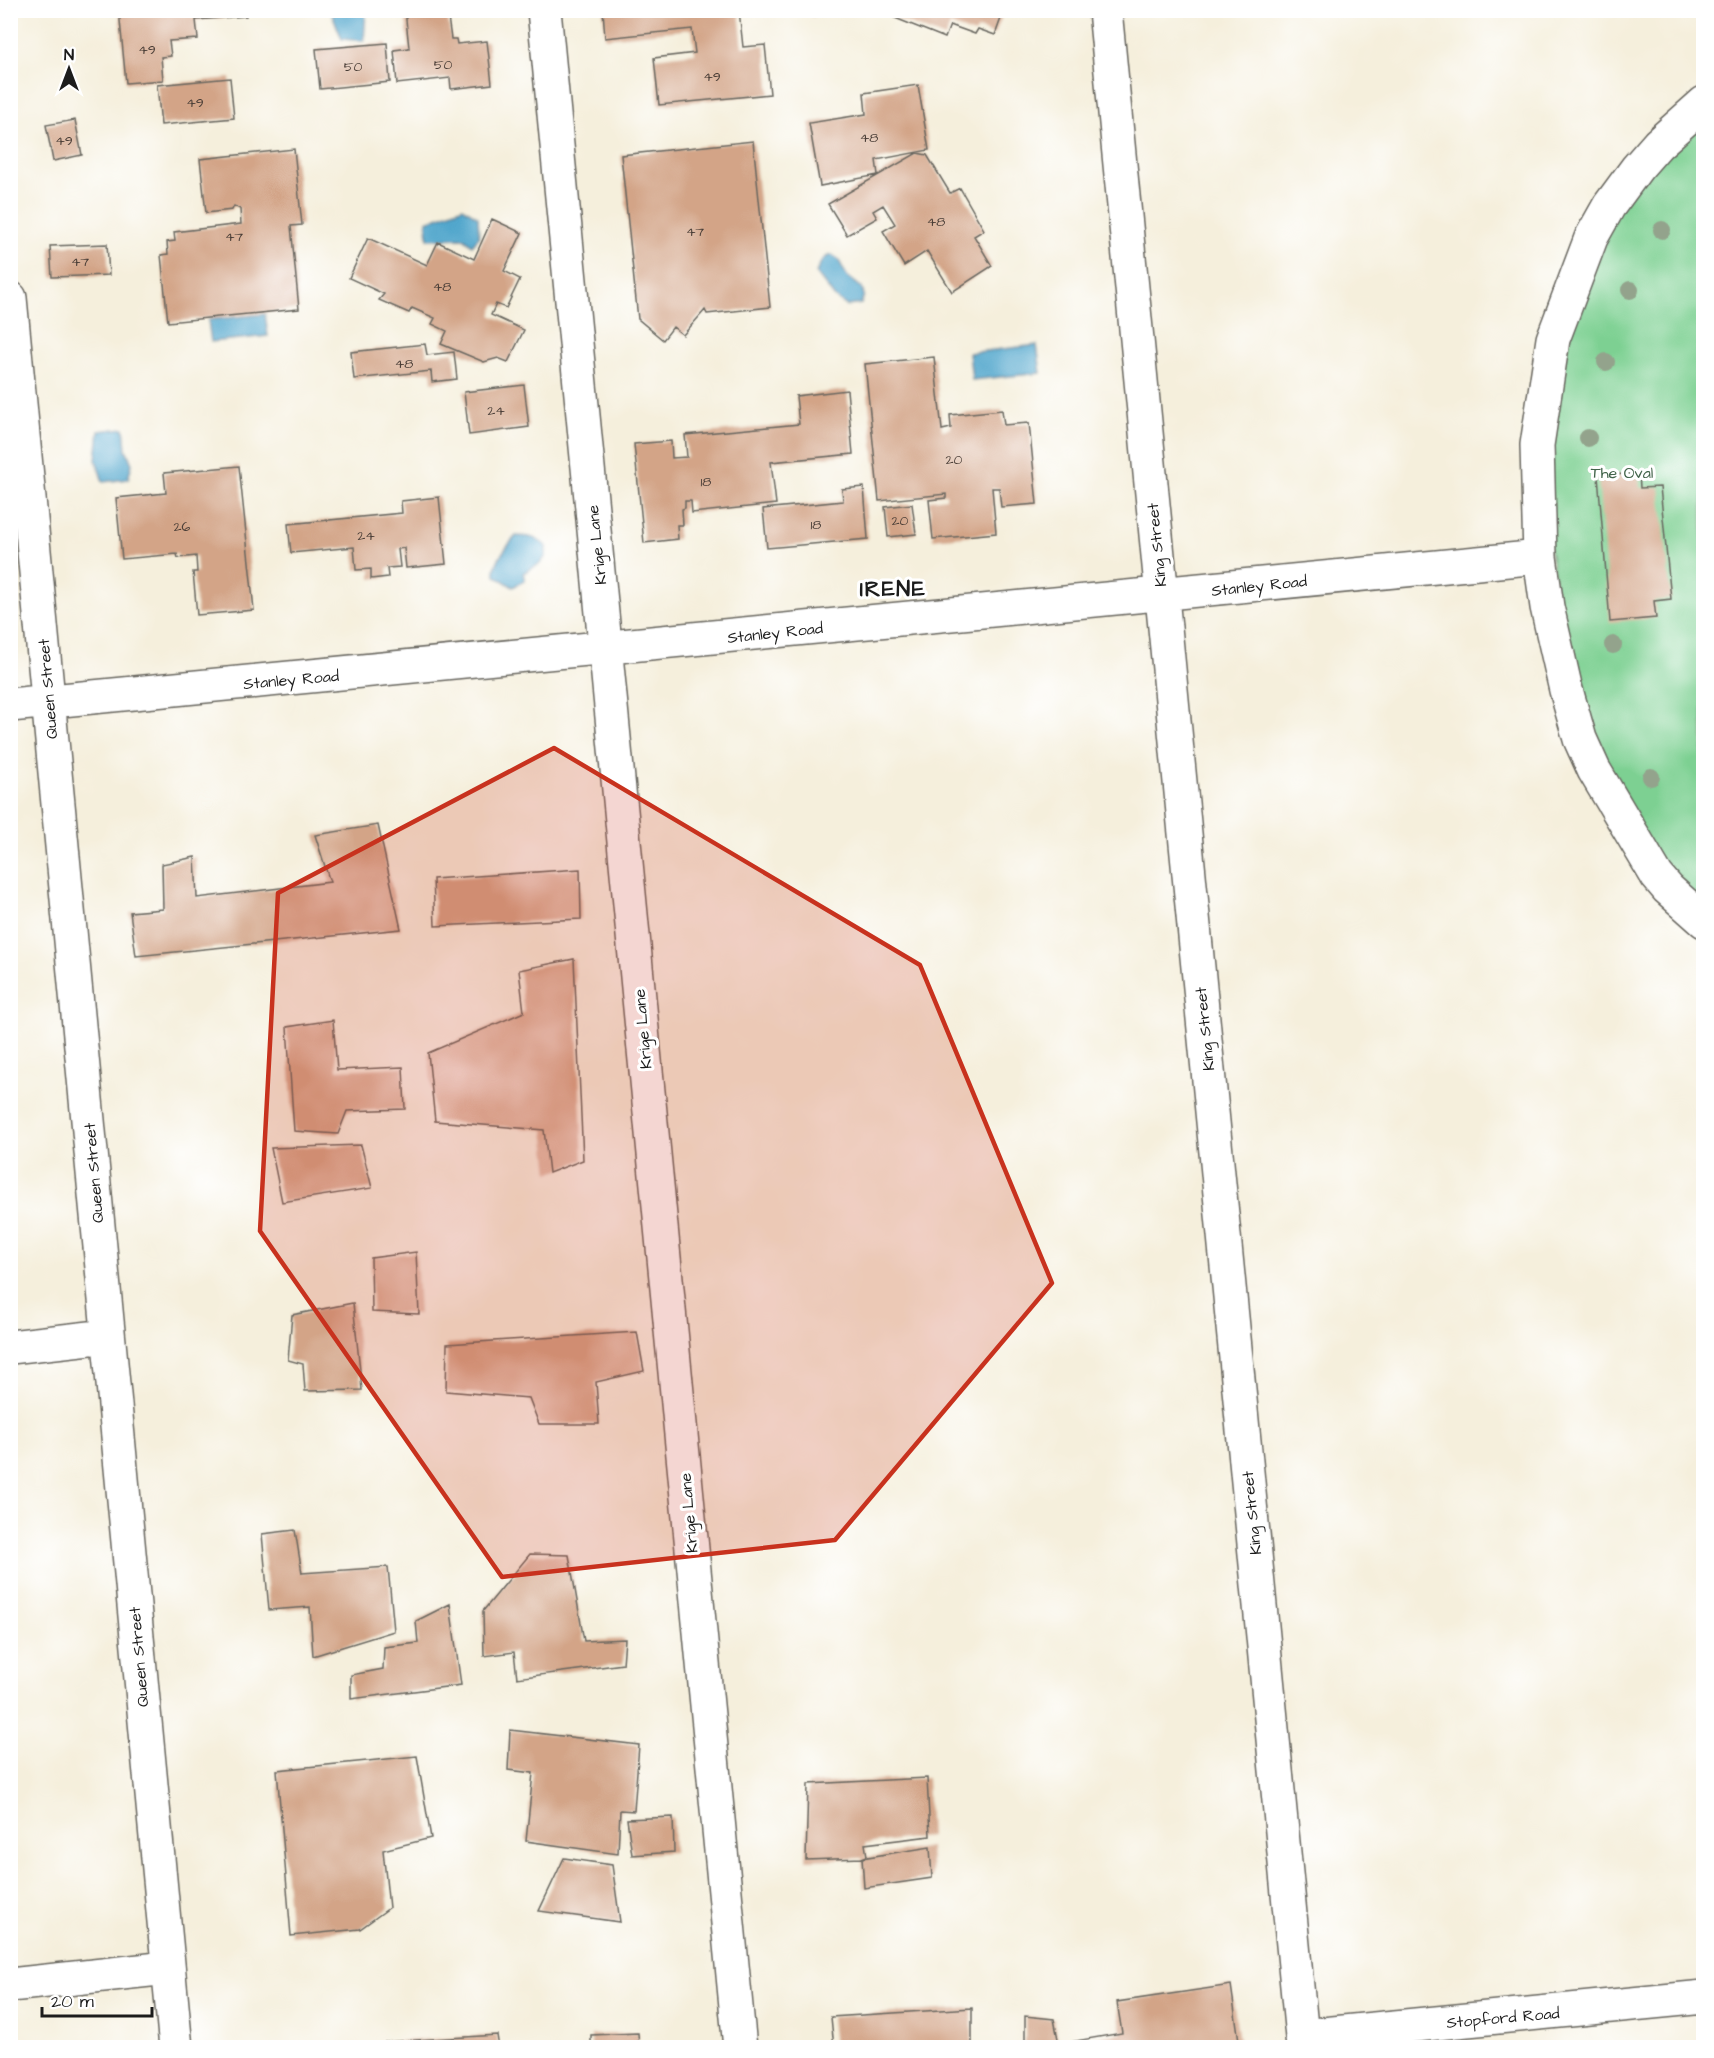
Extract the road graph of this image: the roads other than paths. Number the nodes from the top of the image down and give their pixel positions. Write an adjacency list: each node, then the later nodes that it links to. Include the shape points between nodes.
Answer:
1 (544, 10): 7 (street, Krige Lane)
2 (1105, 10): 6 (street, King Street)
3 (1704, 103): 5 (street, via 1658,144 1609,206 1591,238 1559,321 1537,445)
4 (10, 298): 8 (street, Queen Street)
5 (1540, 557): 6 (street, Stanley Road); 10 (street, via 1555,645 1586,753 1657,876)
6 (1161, 595): 7 (street, Stanley Road); 16 (street, King Street)
7 (606, 648): 8 (street, Stanley Road); 18 (street, Krige Lane)
8 (48, 702): 9 (street, Stanley Road); 11 (street, Queen Street)
9 (10, 705)
10 (1704, 921)
11 (108, 1336): 12 (street); 13 (street, Queen Street)
12 (10, 1347)
13 (168, 1968): 14 (street); 17 (street, Queen Street)
14 (10, 1985)
15 (1704, 1997): 16 (street, Stopford Road)
16 (1303, 2042)
17 (176, 2048)
18 (740, 2048)

